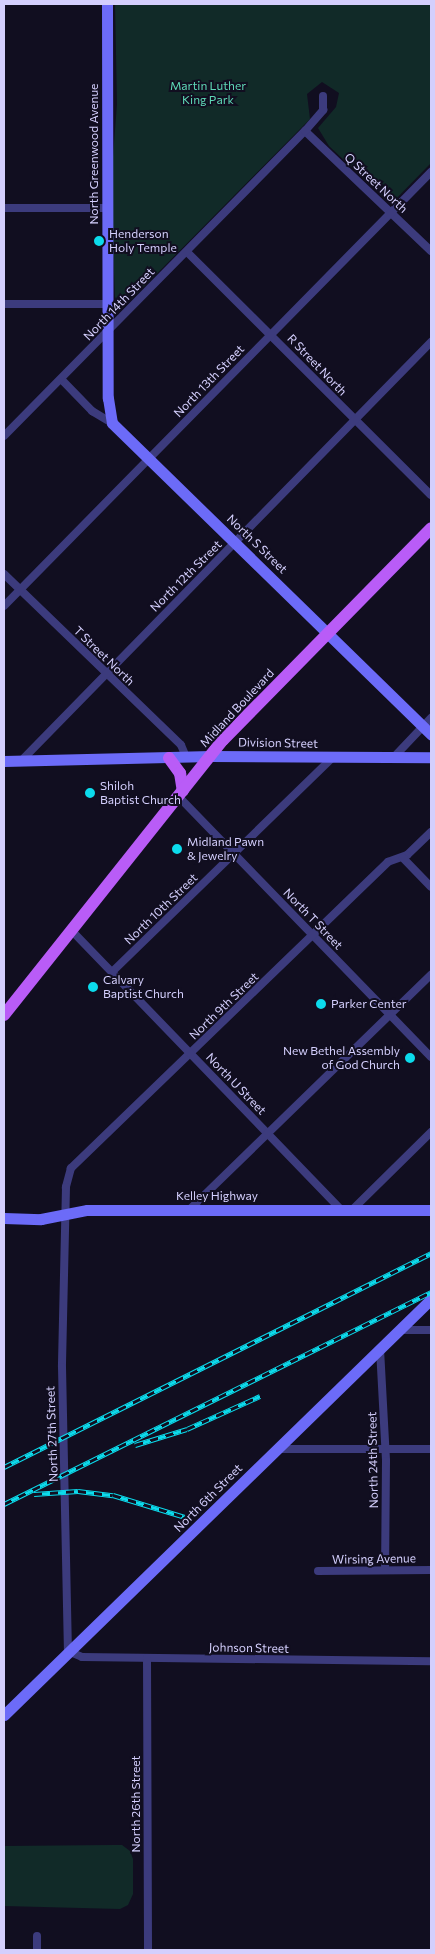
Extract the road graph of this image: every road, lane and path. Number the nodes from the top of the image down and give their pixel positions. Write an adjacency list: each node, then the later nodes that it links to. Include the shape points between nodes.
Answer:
1 (107, 4): 6 (street, North Greenwood Avenue)
2 (323, 96): 3 (street, North 14th Street, via 323,110)
3 (305, 131): 7 (street, Q Street North); 9 (street, North 14th Street)
4 (431, 172): 7 (street, North 13th Street)
5 (4, 208): 6 (street)
6 (107, 208): 11 (street, North Greenwood Avenue)
7 (392, 213): 8 (street, Q Street North); 13 (street, North 13th Street)
8 (431, 251)
9 (187, 252): 12 (street, North 14th Street); 13 (street, R Street North)
10 (4, 304): 11 (street)
11 (108, 304): 12 (street, North Greenwood Avenue)
12 (108, 331): 15 (street, North 14th Street); 17 (street, North Greenwood Avenue, via 108,398)
13 (272, 336): 16 (street, R Street North); 19 (street, North 13th Street)
14 (431, 342): 16 (street, North 12th Street)
15 (61, 378): 17 (street, North S Street, via 92,410); 18 (street, North 14th Street)
16 (354, 419): 20 (street, R Street North); 22 (street, North 12th Street)
17 (112, 423): 19 (street, North S Street)
18 (4, 436)
19 (148, 458): 22 (street, North S Street); 24 (street, North 13th Street)
20 (431, 494)
21 (431, 528): 26 (main road, Midland Boulevard)
22 (235, 543): 26 (street, North S Street); 27 (street, North 12th Street)
23 (4, 574): 24 (street, T Street North)
24 (20, 590): 25 (street, North 13th Street); 27 (street, T Street North)
25 (4, 606)
26 (329, 632): 28 (street, North S Street); 29 (main road, Midland Boulevard)
27 (106, 674): 30 (street, T Street North, via 181,745); 36 (street, North 12th Street)
28 (429, 726): 32 (street)
29 (211, 756): 30 (street, Division Street); 31 (street, Division Street); 37 (main road, Midland Boulevard)
30 (186, 757): 34 (street, Division Street)
31 (333, 757): 32 (street, Division Street); 39 (street, North 10th Street)
32 (394, 757): 33 (street, Division Street)
33 (431, 757)
34 (170, 758): 36 (street, Division Street); 37 (main road, via 181,776)
35 (4, 761): 36 (street, Division Street)
36 (20, 762)
37 (181, 794): 39 (street, North T Street); 42 (main road, Midland Boulevard)
38 (431, 832): 40 (street, North 9th Street)
39 (234, 853): 43 (street, North T Street); 44 (street, North 10th Street)
40 (403, 858): 41 (street); 43 (street, North 9th Street, via 388,862)
41 (431, 888)
42 (73, 932): 44 (street, North U Street); 46 (main road, Midland Boulevard)
43 (313, 935): 47 (street, North T Street); 48 (street, North 9th Street)
44 (112, 972): 48 (street, North U Street)
45 (431, 975): 47 (street)
46 (4, 1015)
47 (390, 1015): 49 (street, North T Street); 51 (street)
48 (190, 1053): 51 (street, North U Street); 55 (street, North 9th Street, via 71,1168 66,1179)
49 (431, 1057)
50 (431, 1132): 53 (street)
51 (268, 1133): 52 (street); 53 (street, North U Street)
52 (190, 1209): 53 (street, Kelley Highway); 55 (street, Kelley Highway, via 87,1210)
53 (347, 1210): 54 (street, Kelley Highway)
54 (431, 1210)
55 (65, 1217): 56 (street, Kelley Highway); 67 (street, North 27th Street, via 62,1367)
56 (4, 1218)
57 (431, 1299): 58 (street, North 6th Street)
58 (400, 1330): 59 (street); 60 (street, North 6th Street)
59 (431, 1330)
60 (380, 1349): 61 (street, North 6th Street); 62 (street, North 24th Street)
61 (277, 1449): 62 (street); 67 (street, North 6th Street)
62 (385, 1449): 63 (street); 64 (street, North 24th Street)
63 (431, 1449)
64 (385, 1570): 65 (street, Wirsing Avenue); 66 (street, Wirsing Avenue)
65 (431, 1570)
66 (318, 1571)
67 (68, 1651): 68 (street, Johnson Street, via 82,1657); 70 (street, North 6th Street)
68 (147, 1658): 69 (street, Johnson Street); 73 (street, North 26th Street)
69 (431, 1661)
70 (4, 1715)
71 (37, 1936): 72 (street)
72 (37, 1950)
73 (148, 1950)

